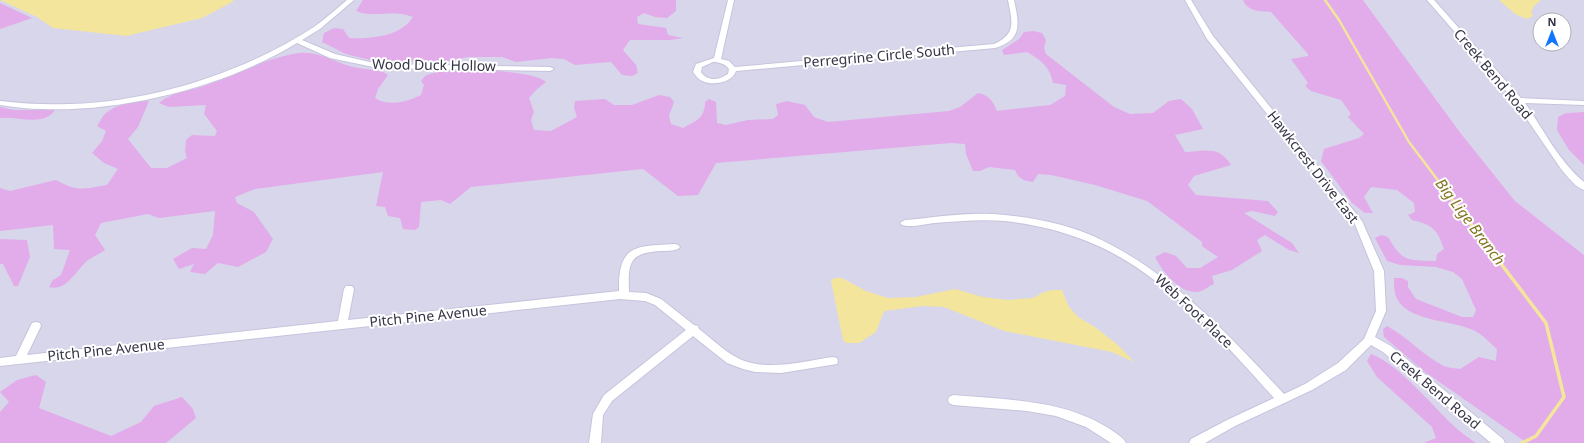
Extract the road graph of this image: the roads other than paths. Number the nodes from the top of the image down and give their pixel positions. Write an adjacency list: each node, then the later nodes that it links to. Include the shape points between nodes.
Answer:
1 (351, 0): 6 (street)
2 (731, 0): 7 (street)
3 (1011, 0): 9 (street, Perregrine Circle South, via 1014,33 1005,42 995,46)
4 (1188, 0): 21 (street, Hawkcrest Drive East, via 1210,37 1347,207 1366,236 1378,267 1382,296 1378,321)
5 (1430, 0): 10 (street, Creek Bend Road)
6 (297, 41): 8 (street, Wood Duck Hollow, via 333,56 378,66); 11 (street, via 234,71 145,97 71,106 43,107)
7 (717, 60): 9 (street, via 727,63); 9 (street, via 703,63 697,70 701,78 712,81 727,78)
8 (550, 69)
9 (733, 69)
10 (1518, 100): 12 (street); 13 (street, Creek Bend Road, via 1553,155)
11 (0, 103)
12 (1584, 103)
13 (1584, 187)
14 (905, 223): 25 (street, Web Foot Place, via 962,217 1004,218 1056,227 1093,239 1134,260 1171,287)
15 (675, 247): 17 (street, via 641,251 631,255 625,264)
16 (349, 289): 18 (street)
17 (624, 294): 18 (street, Pitch Pine Avenue); 20 (street, Pitch Pine Avenue, via 646,297 658,302)
18 (342, 325): 22 (street, Pitch Pine Avenue)
19 (36, 326): 22 (street)
20 (694, 329): 23 (street, Pitch Pine Avenue, via 731,360 751,368); 27 (street, via 608,398 598,414)
21 (1369, 339): 25 (street, Hawkcrest Drive East, via 1345,366); 30 (street, Creek Bend Road, via 1387,350)
22 (19, 360): 24 (street, Pitch Pine Avenue)
23 (833, 361)
24 (0, 362)
25 (1282, 399): 29 (street, Hawkcrest Drive East)
26 (953, 400): 28 (street, via 1062,413 1088,422)
27 (595, 443)
28 (1120, 443)
29 (1195, 443)
30 (1499, 443)

